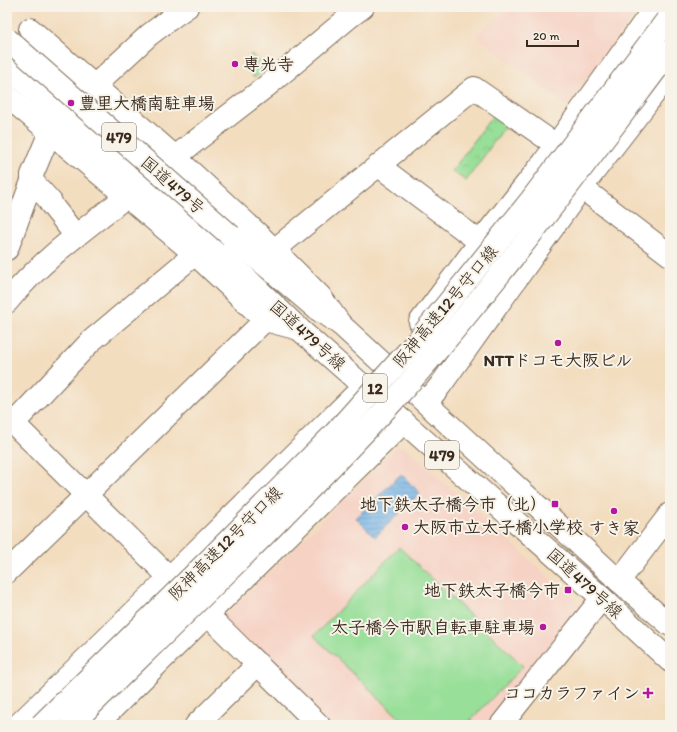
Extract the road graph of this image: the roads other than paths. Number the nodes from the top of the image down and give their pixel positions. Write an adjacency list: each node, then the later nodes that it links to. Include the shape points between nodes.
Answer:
1 (188, 7): 10 (main road, via 149,35)
2 (655, 7): 13 (main road)
3 (348, 11): 14 (main road, via 268,85)
4 (670, 16): 46 (main road, 阪神高速12号守口線 / 12, bridge, via 531,200 419,339 335,433)
5 (30, 29): 10 (main road)
6 (7, 39): 21 (main road, 国道479号 / 479, bridge)
7 (670, 51): 47 (main road, 阪神高速12号守口線, bridge, via 543,220 394,400 226,574)
8 (7, 67): 21 (main road, 国道479号 / 479)
9 (670, 73): 17 (main road)
10 (94, 86): 14 (main road)
11 (7, 96): 12 (main road)
12 (50, 132): 16 (main road, via 32,175); 18 (main road)
13 (550, 154): 15 (main road, via 474,88); 17 (main road); 20 (main road)
14 (175, 157): 23 (main road)
15 (379, 166): 20 (main road); 23 (main road)
16 (32, 181): 19 (main road); 22 (main road)
17 (582, 187): 24 (main road); 31 (main road)
18 (127, 196): 19 (main road); 21 (main road)
19 (76, 236): 25 (main road, via 20,286)
20 (480, 242): 29 (main road)
21 (214, 246): 26 (main road); 27 (main road, 国道479号線 / 479); 28 (main road, 国道479号線 / 479); 32 (main road, via 91,341)
22 (7, 249)
23 (274, 250): 27 (main road, via 320,296)
24 (670, 255)
25 (7, 302)
26 (265, 320): 28 (main road); 34 (main road)
27 (340, 324): 29 (main road, 国道479号線 / 479)
28 (299, 329): 30 (main road, 国道479号線 / 479)
29 (385, 365): 31 (main road, 国道479号線 / 479)
30 (364, 386): 33 (main road, 国道479号線 / 479); 37 (main road)
31 (426, 403): 38 (main road, 国道479号線 / 479)
32 (9, 421): 34 (main road)
33 (404, 422): 39 (main road, 国道479号線 / 479); 40 (main road)
34 (87, 495): 36 (main road); 37 (main road)
35 (670, 514): 38 (main road)
36 (7, 572)
37 (170, 577): 40 (main road); 45 (main road)
38 (619, 580): 41 (main road, 国道479号線 / 479)
39 (602, 598): 42 (main road, 国道479号線 / 479); 50 (main road)
40 (208, 614): 43 (main road); 48 (main road)
41 (670, 625)
42 (670, 661)
43 (258, 664): 44 (main road); 49 (main road)
44 (316, 724)
45 (18, 725)
46 (41, 725)
47 (71, 725)
48 (96, 725)
49 (196, 725)
50 (501, 725)

